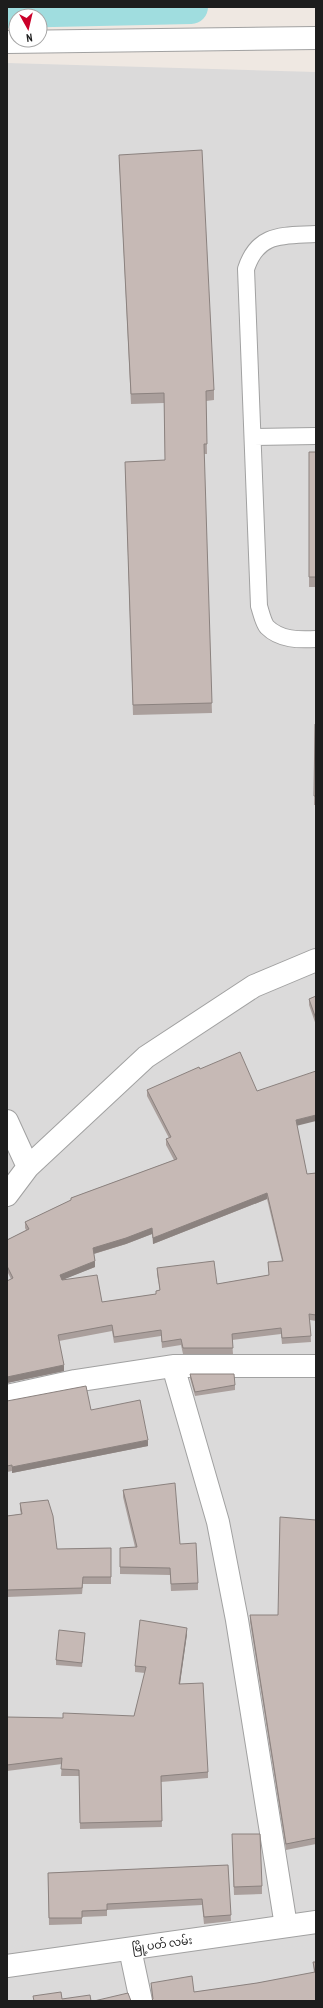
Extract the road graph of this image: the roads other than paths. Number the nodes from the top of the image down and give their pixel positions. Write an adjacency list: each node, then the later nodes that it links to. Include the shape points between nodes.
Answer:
1 (316, 38): 2 (street)
2 (7, 42)
3 (316, 234): 5 (lane, via 275,236 259,245 250,255 246,268)
4 (316, 436): 5 (lane)
5 (253, 437): 6 (lane, via 259,606 266,626 280,636 299,640)
6 (316, 639)
7 (316, 960): 9 (street, via 254,986 146,1057)
8 (7, 1120): 9 (street)
9 (28, 1167): 10 (street)
10 (7, 1195)
11 (173, 1366): 12 (street); 13 (street, via 75,1380); 15 (street, via 218,1522 238,1620)
12 (316, 1366)
13 (7, 1396)
14 (316, 1922): 15 (street, မြို့ပတ် လမ်း)
15 (286, 1926): 16 (street, မြို့ပတ် လမ်း)
16 (130, 1949): 17 (street, မြို့ပတ် လမ်း); 18 (street)
17 (7, 1966)
18 (141, 2001)

